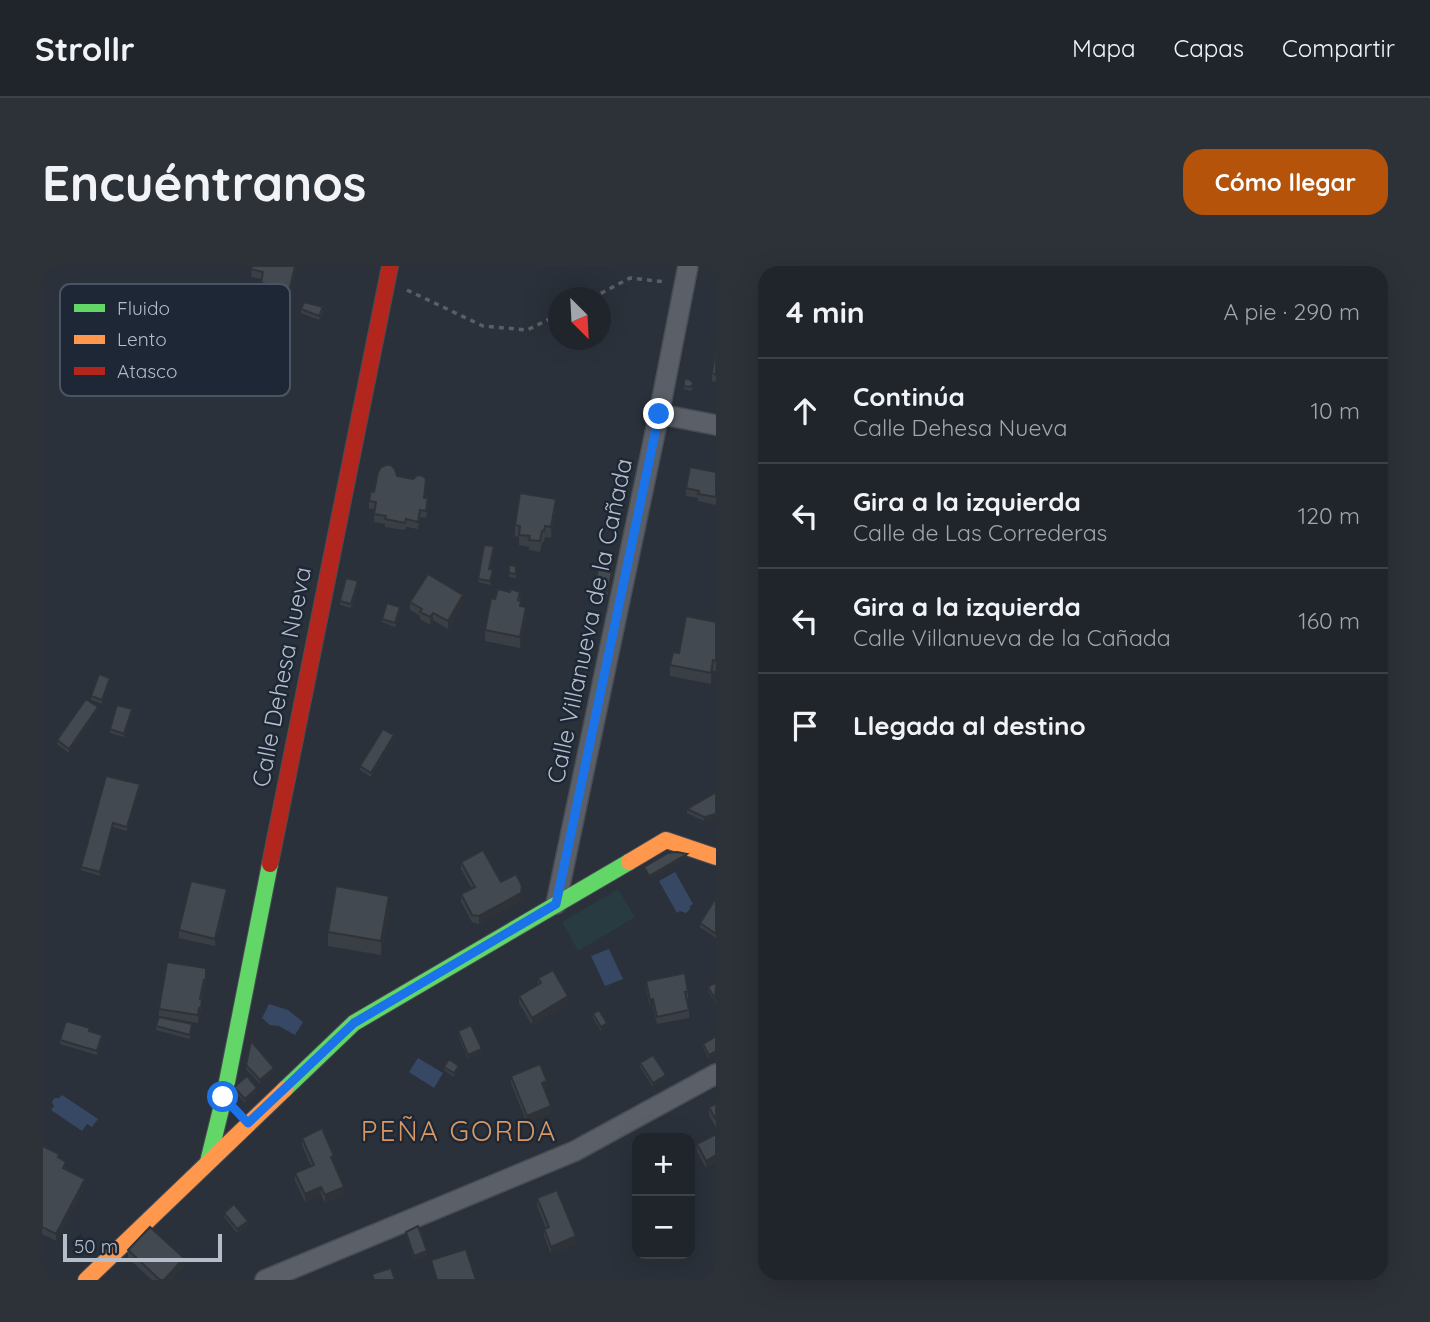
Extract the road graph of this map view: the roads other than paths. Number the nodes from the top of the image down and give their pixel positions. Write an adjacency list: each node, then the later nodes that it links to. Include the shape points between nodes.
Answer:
1 (388, 273): 8 (street, Calle Dehesa Nueva)
2 (687, 275): 3 (street, Calle Villanueva de la Cañada)
3 (659, 414): 4 (street); 6 (street, Calle Villanueva de la Cañada)
4 (716, 425)
5 (716, 857): 6 (street, via 667,840)
6 (556, 904): 9 (street, via 354,1023)
7 (716, 1074): 12 (street, via 575,1151)
8 (223, 1097): 9 (street); 10 (street, Calle Dehesa Nueva)
9 (248, 1123): 10 (street)
10 (208, 1162): 11 (street)
11 (86, 1280)
12 (265, 1280)

